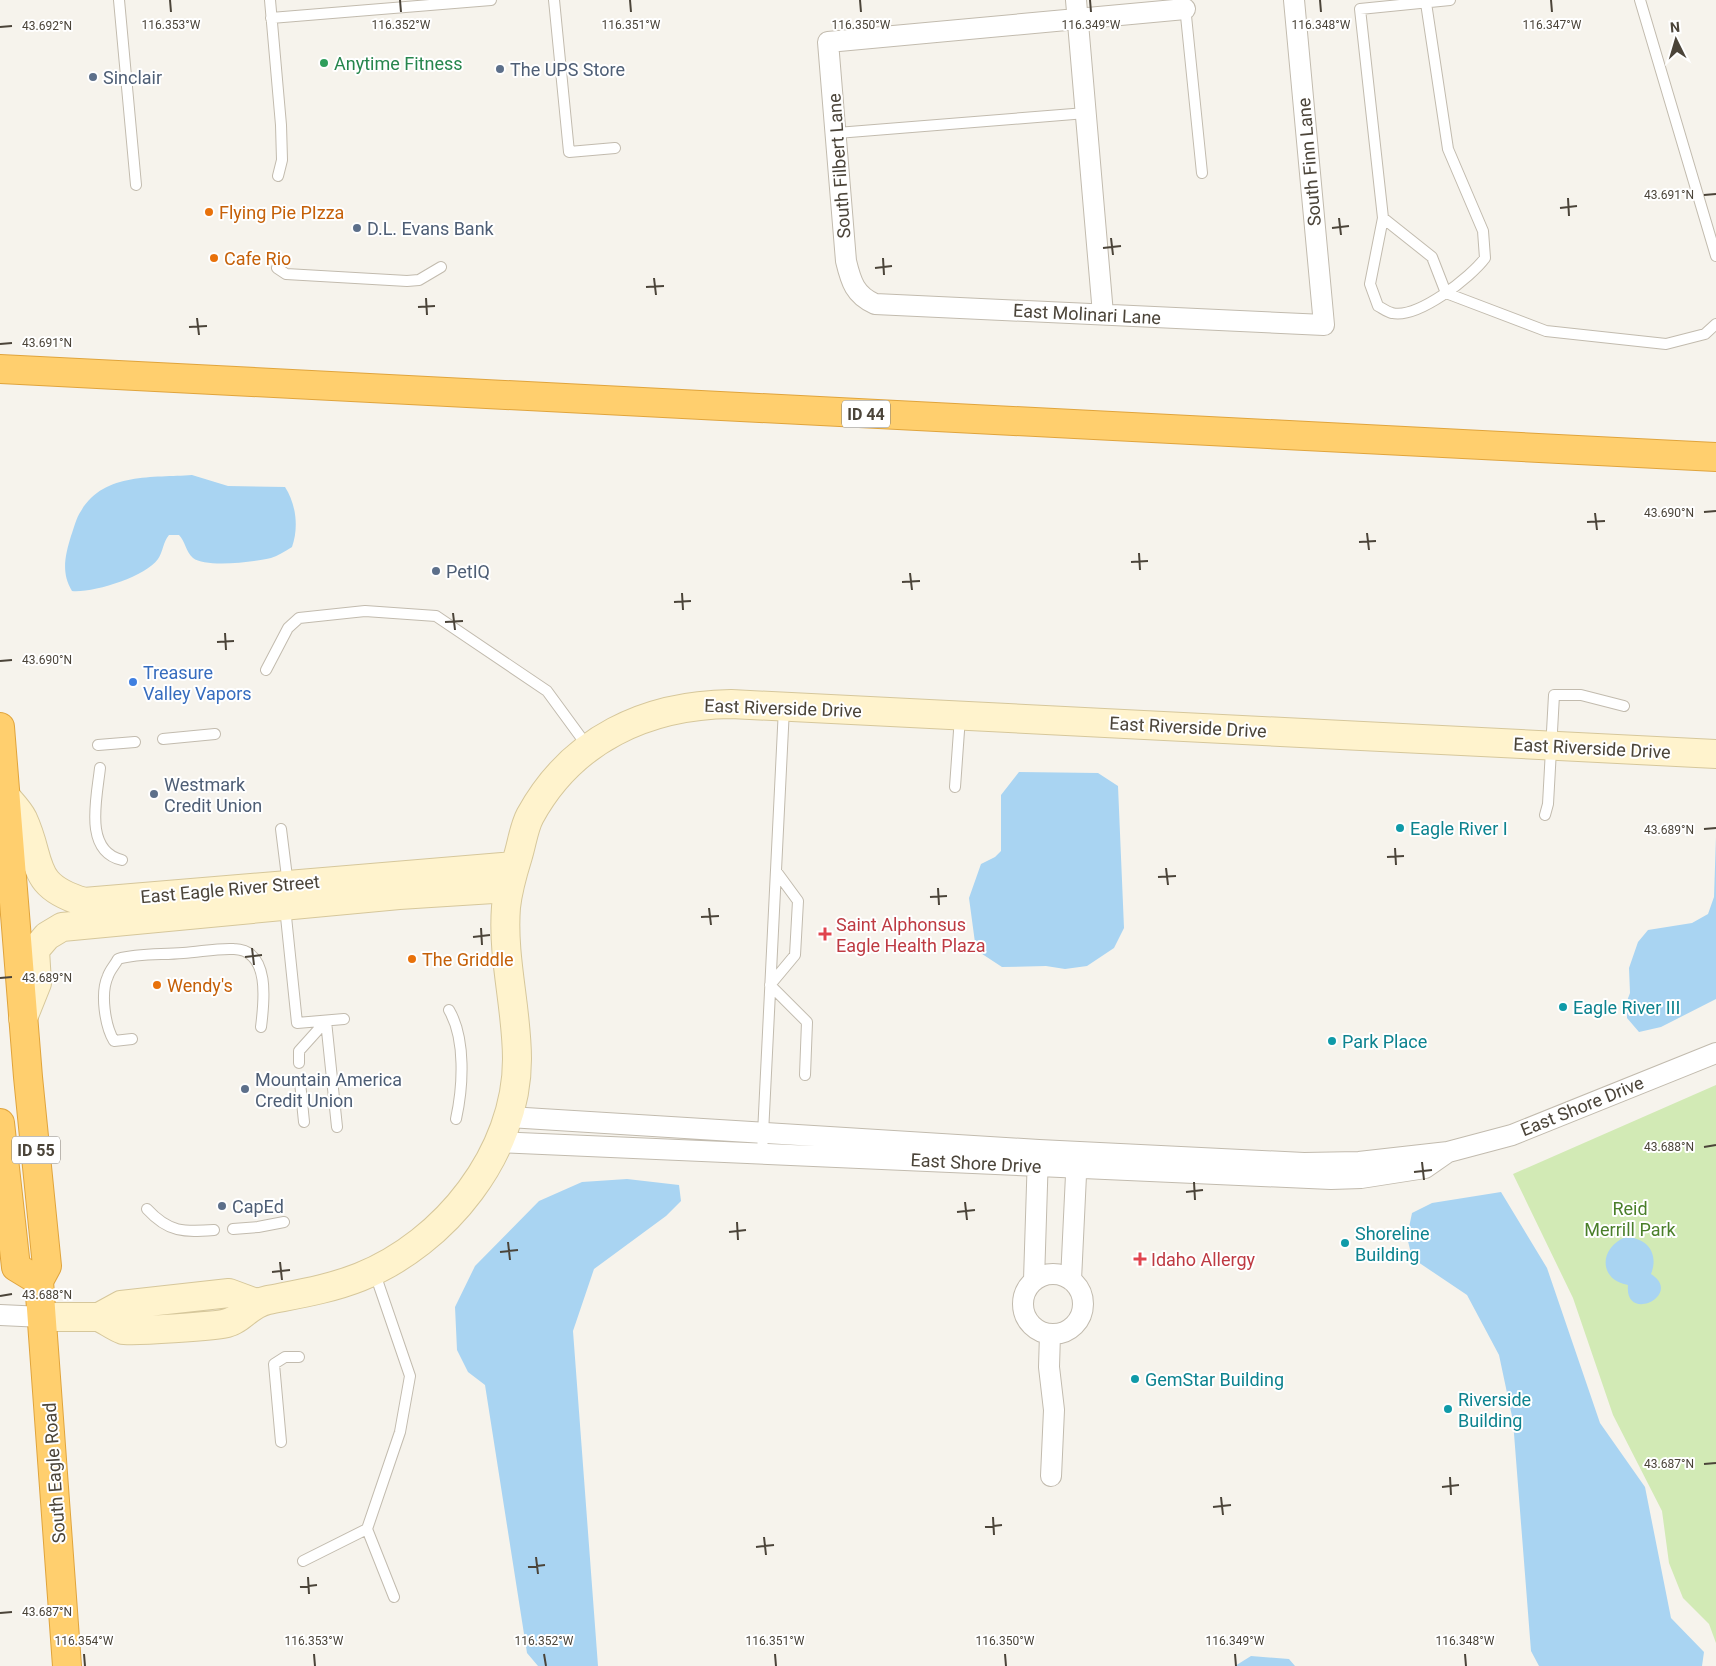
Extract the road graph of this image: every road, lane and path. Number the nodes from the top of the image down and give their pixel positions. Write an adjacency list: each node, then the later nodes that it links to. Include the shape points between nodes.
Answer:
1 (119, 0): 17 (lane)
2 (270, 0): 11 (lane)
3 (491, 0): 11 (lane)
4 (554, 0): 14 (lane, via 569,152)
5 (1294, 0): 26 (street, South Finn Lane)
6 (1450, 0): 8 (lane)
7 (1640, 0): 19 (lane)
8 (1426, 3): 18 (lane, via 1360,9); 23 (lane, via 1448,148 1483,231 1486,258)
9 (1184, 5): 10 (street); 15 (lane)
10 (1077, 9): 12 (street); 13 (street, South Filbert Lane, via 828,42)
11 (271, 18): 16 (lane, via 281,125 282,160)
12 (1086, 113): 13 (lane); 24 (street)
13 (837, 133): 22 (street, South Filbert Lane, via 846,261)
14 (615, 148)
15 (1202, 173)
16 (278, 176)
17 (136, 185)
18 (1383, 218): 23 (lane, via 1432,257); 23 (lane, via 1370,284 1378,306 1393,314 1414,310)
19 (1716, 256)
20 (441, 267): 21 (lane, via 419,280 407,282 286,274)
21 (277, 268)
22 (855, 290): 24 (street, East Molinari Lane, via 875,304)
23 (1446, 293): 25 (lane, via 1546,330 1666,344 1705,334)
24 (1103, 314): 26 (street, East Molinari Lane)
25 (1716, 324)
26 (1324, 325)
27 (0, 369): 28 (highway, ID 44)
28 (1716, 457)
29 (266, 670): 39 (lane, via 288,628 299,618 366,610 436,616 547,691)
30 (784, 706): 32 (street, East Riverside Drive); 39 (street, East Riverside Drive, via 699,704 665,710 629,723); 47 (lane)
31 (1624, 706): 38 (lane, via 1580,696 1554,695)
32 (960, 716): 38 (street, East Riverside Drive); 42 (lane)
33 (0, 727): 43 (highway, South Eagle Road / ID 55)
34 (215, 734): 35 (lane)
35 (163, 739)
36 (135, 742): 37 (lane)
37 (98, 745)
38 (1551, 746): 40 (street, East Riverside Drive); 44 (lane)
39 (588, 748): 48 (street, East Riverside Drive, via 550,786 529,817)
40 (1716, 754)
41 (100, 768): 46 (lane, via 96,834 106,850 115,859)
42 (955, 787)
43 (6, 797): 49 (street, East Eagle River Street, via 23,818 44,879 65,896 84,902); 55 (highway, South Eagle Road / ID 55)
44 (1545, 815)
45 (281, 829): 49 (lane)
46 (122, 860)
47 (776, 871): 51 (lane); 51 (lane, via 798,901 796,946 795,955)
48 (512, 877): 49 (street, East Eagle River Street); 62 (street, East Riverside Drive, via 506,934 517,1062)
49 (286, 895): 54 (lane, via 297,1023); 55 (street, East Eagle River Street, via 62,927 47,936 35,950 37,983)
50 (0, 970): 55 (highway)
51 (770, 985): 60 (lane, via 807,1022); 67 (lane)
52 (449, 1010): 63 (lane, via 457,1024 462,1090)
53 (344, 1019): 54 (lane)
54 (326, 1021): 59 (lane, via 299,1051); 66 (lane)
55 (24, 1024): 79 (highway, South Eagle Road / ID 55, via 48,1266)
56 (261, 1027): 57 (lane, via 262,972 250,956 236,949 134,955 118,960 104,989 107,1030 114,1041)
57 (132, 1039)
58 (1715, 1052): 71 (street, East Shore Drive, via 1512,1135 1448,1152 1425,1168 1361,1178 1330,1179)
59 (299, 1063)
60 (805, 1075)
61 (300, 1082): 64 (lane)
62 (509, 1118): 67 (street, East Shore Drive); 68 (street, East Riverside Drive)
63 (456, 1119)
64 (304, 1122)
65 (0, 1123): 79 (highway, ID 55, via 16,1267)
66 (337, 1127)
67 (762, 1133): 69 (lane); 70 (street, East Shore Drive)
68 (498, 1142): 69 (street, East Shore Drive); 76 (street, East Riverside Drive, via 483,1170 444,1221 408,1252)
69 (762, 1154): 70 (street, East Shore Drive)
70 (1038, 1158): 71 (street, East Shore Drive); 77 (street)
71 (1076, 1160): 78 (street)
72 (147, 1209): 75 (lane, via 169,1228)
73 (284, 1222): 74 (lane)
74 (233, 1229)
75 (214, 1230)
76 (374, 1270): 81 (street, East Riverside Drive, via 325,1288 256,1303 229,1293 121,1305 99,1317); 86 (lane, via 410,1376 400,1432)
77 (1034, 1280): 78 (street, via 1052,1274); 82 (street, via 1024,1295 1024,1313 1035,1328)
78 (1071, 1280): 82 (street, via 1082,1295 1082,1314 1062,1333)
79 (39, 1281): 81 (highway, South Eagle Road / ID 55)
80 (1, 1316): 81 (street)
81 (43, 1318): 89 (highway, South Eagle Road / ID 55)
82 (1050, 1334): 85 (street, via 1049,1367 1054,1410)
83 (299, 1357): 84 (lane, via 285,1357 274,1364)
84 (280, 1442)
85 (1051, 1476)
86 (367, 1529): 87 (lane); 88 (lane)
87 (302, 1561)
88 (394, 1597)
89 (68, 1666)

